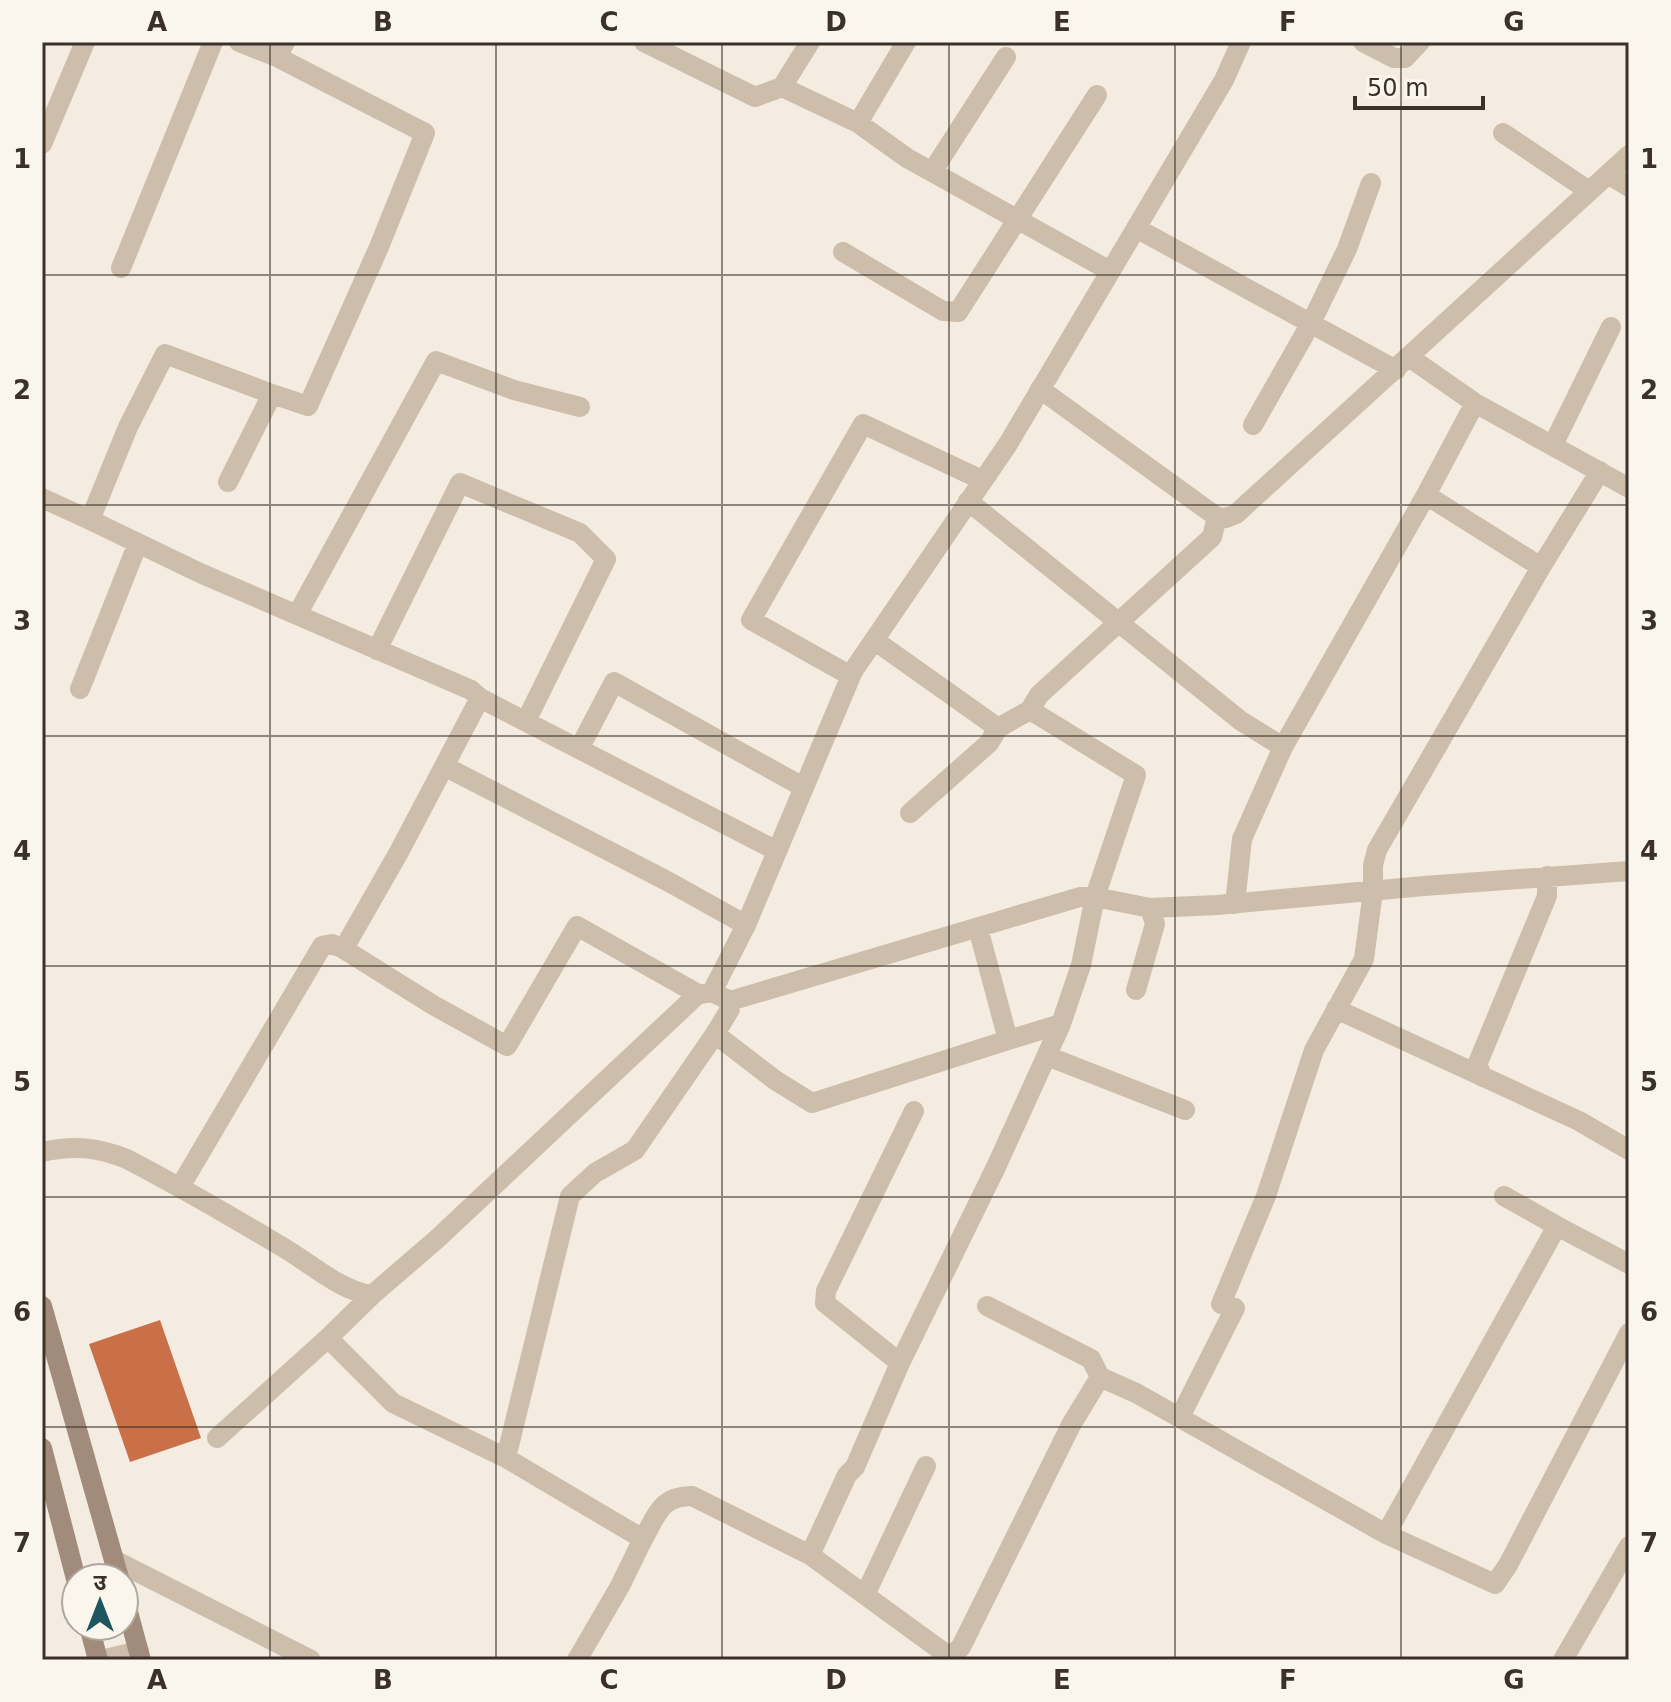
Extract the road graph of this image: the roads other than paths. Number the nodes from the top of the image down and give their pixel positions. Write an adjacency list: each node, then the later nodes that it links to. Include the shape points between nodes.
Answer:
1 (85, 42): 16 (street)
2 (213, 42): 26 (street)
3 (239, 42): 10 (street)
4 (810, 42): 12 (street)
5 (906, 42): 14 (street)
6 (1241, 42): 24 (street)
7 (1363, 42): 8 (street, via 1405,58)
8 (1420, 42)
9 (651, 44): 12 (street, via 755,97)
10 (281, 50): 32 (street, via 425,133 308,406)
11 (1006, 57): 18 (street)
12 (782, 87): 14 (street)
13 (1097, 95): 23 (street)
14 (858, 123): 18 (street)
15 (1503, 133): 22 (street)
16 (42, 144)
17 (1629, 155): 19 (street)
18 (932, 172): 23 (street)
19 (1608, 174): 21 (street); 22 (street)
20 (1371, 183): 28 (street)
21 (1629, 187)
22 (1589, 191): 30 (street)
23 (1015, 219): 25 (street, via 958,312 943,311); 27 (street)
24 (1136, 228): 27 (street); 28 (street)
25 (843, 252)
26 (121, 268)
27 (1110, 271): 31 (street)
28 (1311, 323): 30 (street); 35 (street)
29 (1611, 327): 36 (street)
30 (1402, 363): 33 (street); 44 (street, via 1236,514)
31 (1040, 389): 38 (street); 44 (street)
32 (272, 394): 39 (street); 45 (street, via 165,354)
33 (1475, 403): 36 (street); 41 (street)
34 (580, 407): 48 (street, via 436,361)
35 (1253, 425)
36 (1553, 445): 37 (street)
37 (1600, 471): 40 (street); 47 (street)
38 (982, 480): 43 (street); 52 (street, via 863,424 751,620)
39 (228, 482)
40 (1628, 484)
41 (1426, 495): 47 (street); 58 (street)
42 (42, 498): 45 (street)
43 (968, 501): 49 (street); 50 (street)
44 (1217, 517): 49 (street, via 1212,537)
45 (90, 520): 46 (street)
46 (138, 543): 48 (street); 53 (street)
47 (1541, 567): 66 (street, via 1377,850)
48 (297, 615): 51 (street)
49 (1118, 622): 55 (street, via 1039,695); 58 (street, via 1241,721)
50 (874, 640): 52 (street); 57 (street)
51 (377, 650): 54 (street); 56 (street, via 460,483 580,533 606,559)
52 (851, 676): 61 (street)
53 (80, 689)
54 (480, 698): 56 (street); 60 (street)
55 (1030, 710): 57 (street); 67 (street, via 1136,775)
56 (526, 721): 59 (street)
57 (998, 728): 62 (street, via 989,743)
58 (1283, 747): 68 (street, via 1242,839)
59 (579, 749): 61 (street, via 614,682); 63 (street)
60 (444, 766): 70 (street); 72 (street)
61 (803, 787): 63 (street)
62 (910, 813)
63 (777, 851): 70 (street)
64 (1629, 871): 65 (street)
65 (1547, 876): 66 (street); 80 (street, via 1547,896 1477,1065)
66 (1373, 891): 68 (street); 75 (street, via 1364,959)
67 (1095, 897): 69 (street); 71 (street); 76 (street, via 1081,965)
68 (1235, 904): 69 (street)
69 (1150, 908): 73 (street, via 1155,924)
70 (746, 925): 74 (street)
71 (978, 928): 74 (street); 78 (street)
72 (342, 948): 74 (street, via 507,1046 577,926); 85 (street, via 322,946)
73 (1136, 990)
74 (714, 995): 77 (street, via 730,1009); 89 (street, via 671,1017)
75 (1336, 1009): 80 (street); 96 (street, via 1314,1050 1228,1306)
76 (1061, 1024): 78 (street); 79 (street)
77 (715, 1034): 78 (street, via 812,1103); 99 (street, via 635,1150 595,1173 570,1196)
78 (1008, 1040)
79 (1047, 1056): 81 (street); 94 (street)
80 (1483, 1077): 83 (street)
81 (1185, 1110)
82 (914, 1111): 94 (street, via 826,1291 825,1303)
83 (1629, 1150)
84 (42, 1152): 85 (street, via 87,1146 106,1150)
85 (180, 1187): 89 (street, via 336,1281)
86 (1504, 1196): 87 (street)
87 (1557, 1226): 88 (street); 101 (street)
88 (1629, 1264)
89 (372, 1295): 93 (street)
90 (42, 1306): 106 (street)
91 (987, 1306): 95 (street, via 1091,1359)
92 (1629, 1333): 101 (street, via 1495,1584)
93 (328, 1338): 97 (street); 99 (street, via 393,1403)
94 (900, 1363): 104 (street)
95 (1100, 1377): 96 (street); 110 (street, via 961,1647)
96 (1180, 1417): 101 (street)
97 (217, 1438)
98 (42, 1448): 105 (street)
99 (506, 1458): 102 (street)
100 (926, 1466): 108 (street)
101 (1386, 1534)
102 (643, 1539): 104 (street, via 665,1502 692,1496); 113 (street)
103 (1629, 1546): 114 (street)
104 (810, 1555): 108 (street)
105 (72, 1562)
106 (114, 1562)
107 (140, 1580): 112 (street)
108 (865, 1595): 110 (street)
109 (140, 1656): 111 (street)
110 (950, 1658)
111 (99, 1660)
112 (311, 1660)
113 (577, 1660)
114 (1563, 1660)

